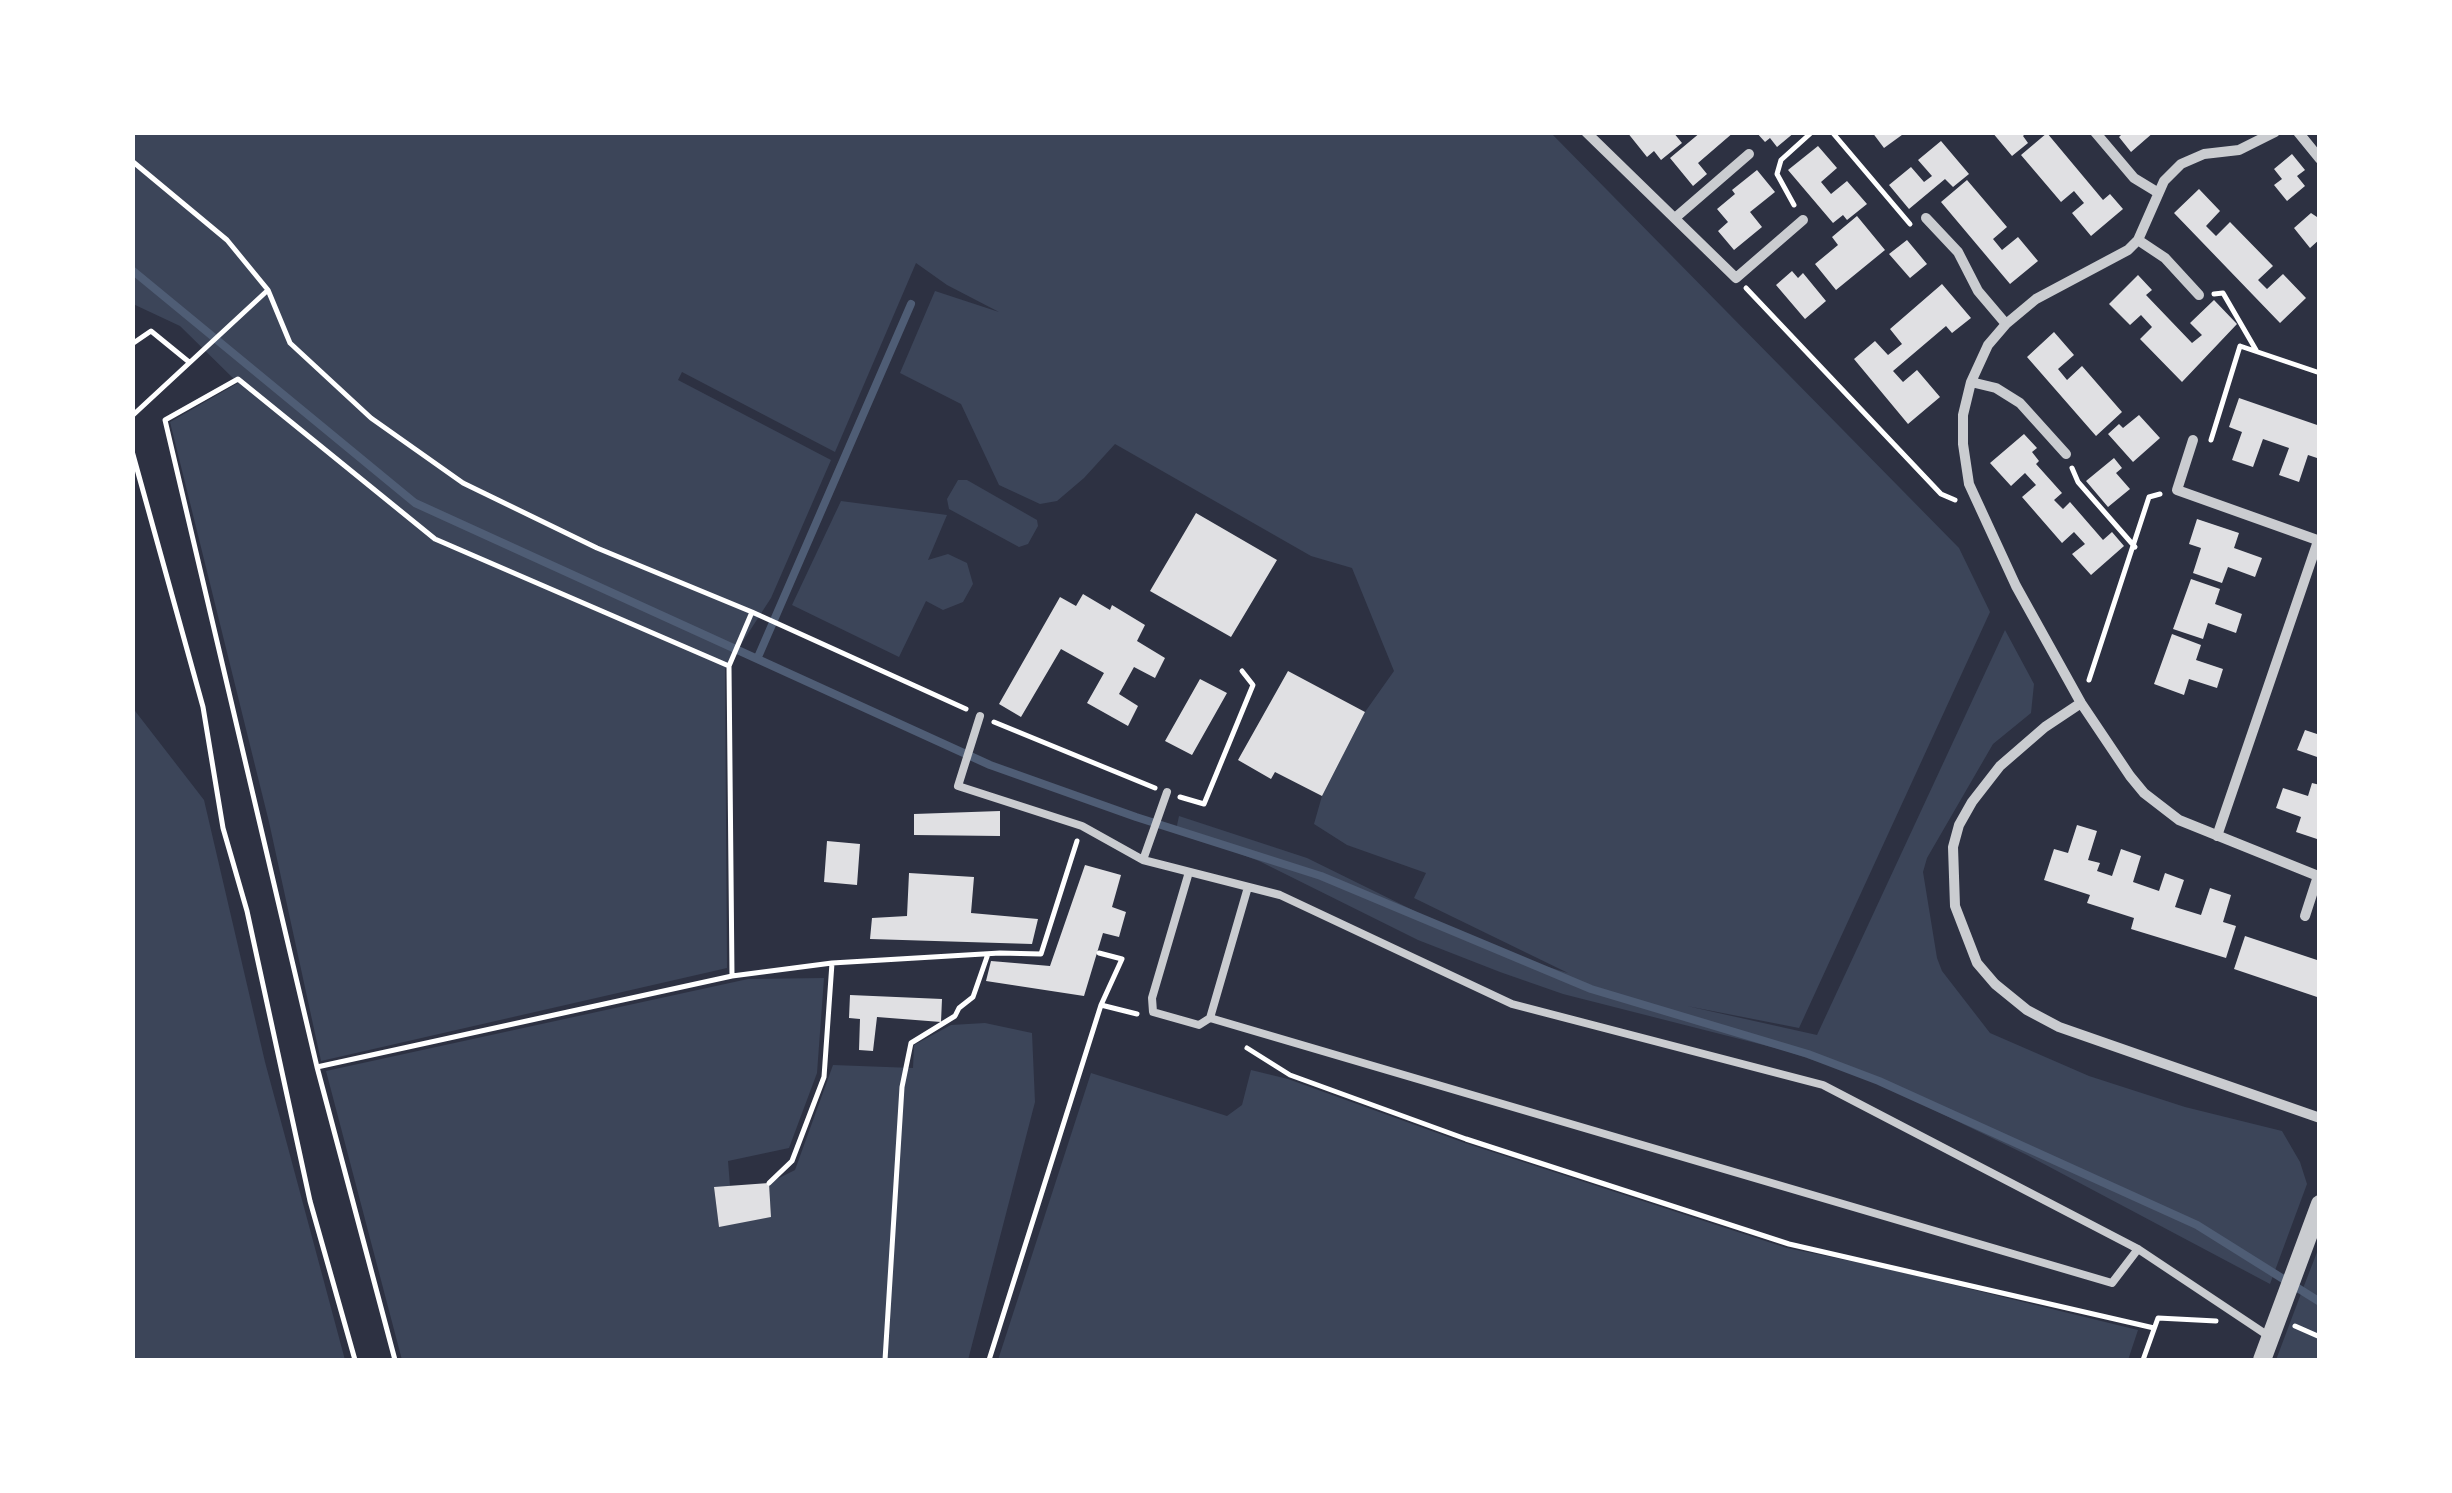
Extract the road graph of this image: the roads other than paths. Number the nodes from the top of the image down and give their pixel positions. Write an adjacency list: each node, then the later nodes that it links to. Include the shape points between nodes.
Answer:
1 (1586, 132): 8 (street)
2 (2094, 132): 7 (street, via 2134,178)
3 (2276, 132): 7 (street, via 2239,150 2182,164)
4 (2298, 132): 6 (street)
5 (1748, 154): 8 (street)
6 (2320, 160)
7 (2157, 192): 11 (street)
8 (1674, 218): 10 (street, via 1736,278)
9 (1926, 218): 13 (street, via 1958,252)
10 (1803, 220)
11 (2138, 240): 12 (street); 13 (street)
12 (2199, 294)
13 (2006, 324): 14 (street)
14 (1971, 382): 16 (street, via 2020,403); 18 (street, via 1963,444 1970,484 2016,586)
15 (2193, 440): 17 (street, via 2177,490)
16 (2066, 454)
17 (2319, 541): 21 (street)
18 (2081, 703): 21 (street, via 2144,793 2179,820); 27 (street, via 2000,766 1959,824 1955,906 1977,963 2027,1010 2058,1026)
19 (980, 716): 22 (lane, via 958,786 1082,826)
20 (1167, 792): 22 (lane)
21 (2218, 836): 25 (street, via 2318,876)
22 (1143, 860): 23 (lane)
23 (1189, 872): 24 (lane); 26 (lane, via 1153,1012 1199,1025)
24 (1248, 887): 26 (lane); 29 (lane, via 1512,1004 1822,1085)
25 (2306, 916)
26 (1210, 1018): 29 (lane, via 2112,1284)
27 (2320, 1118)
28 (2320, 1204): 30 (street)
29 (2138, 1249): 30 (lane)
30 (2270, 1336): 31 (street)
31 (2262, 1360)

